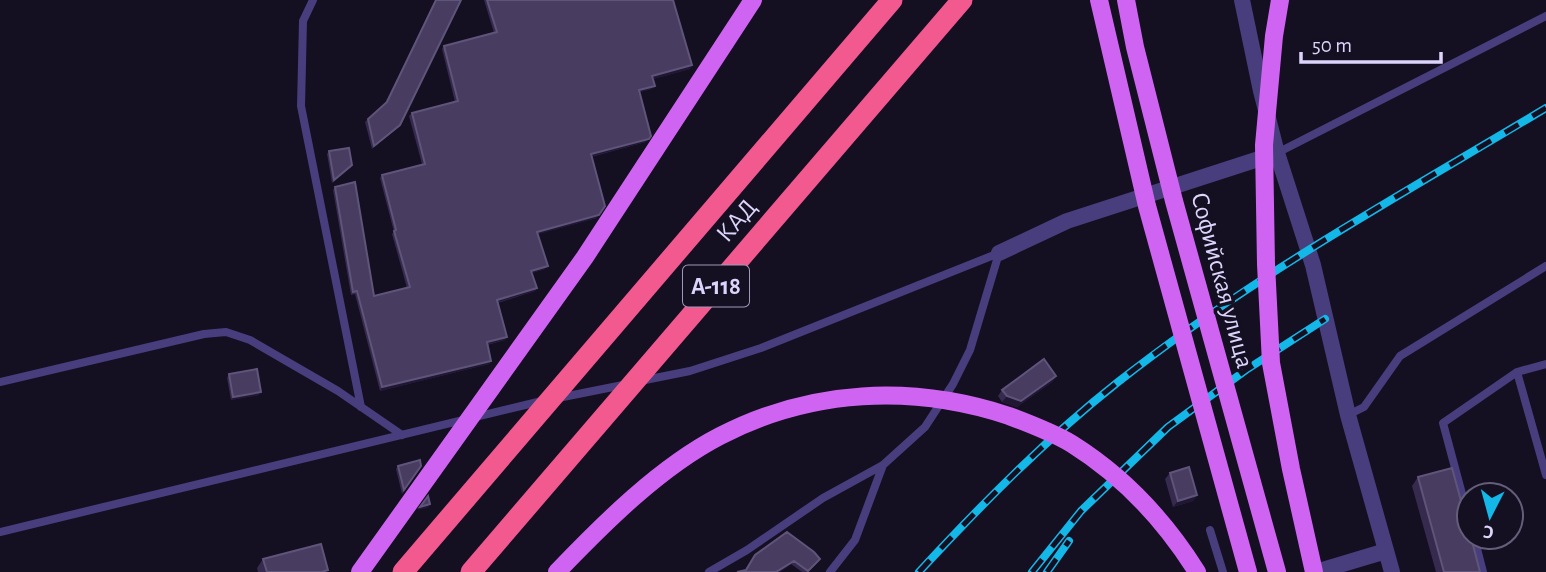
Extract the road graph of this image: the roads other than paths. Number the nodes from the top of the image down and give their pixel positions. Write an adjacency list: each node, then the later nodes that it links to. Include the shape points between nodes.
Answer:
1 (313, 0): 16 (lane, via 303,21 301,106)
2 (753, 0): 26 (main road, bridge, via 585,257)
3 (892, 0): 27 (highway, КАД / А-118, bridge)
4 (962, 0): 28 (highway, КАД / А-118, bridge)
5 (1099, 0): 34 (main road, Софийская улица, bridge, via 1147,206)
6 (1126, 0): 35 (main road, Софийская улица, bridge, via 1174,201)
7 (1242, 0): 10 (street)
8 (1280, 0): 36 (main road, bridge, via 1264,145 1270,363)
9 (1546, 16): 10 (lane)
10 (1277, 153): 11 (street, via 1066,221); 17 (street, via 1312,265)
11 (999, 253): 18 (lane, via 761,348 690,371); 19 (lane, via 970,350 953,384 925,427)
12 (1546, 266): 17 (lane, via 1400,356 1364,407)
13 (1546, 364): 14 (lane)
14 (1517, 372): 20 (lane); 21 (lane, via 1443,423)
15 (0, 382): 16 (lane, via 226,332 250,340)
16 (361, 407): 18 (lane)
17 (1348, 415): 24 (street)
18 (402, 435): 23 (lane)
19 (883, 465): 30 (lane); 31 (lane, via 855,540)
20 (1546, 475)
21 (1459, 481)
22 (1210, 530): 33 (lane)
23 (0, 532)
24 (1386, 551): 36 (street); 37 (street)
25 (1478, 551): 38 (lane)
26 (360, 572)
27 (403, 572)
28 (471, 572)
29 (558, 572): 32 (main road, bridge, via 671,466 720,436 772,413 832,399 876,395 926,397 982,408 1071,443 1115,475 1153,512)
30 (709, 572)
31 (830, 572)
32 (1197, 572)
33 (1223, 572)
34 (1248, 572)
35 (1278, 572)
36 (1315, 572)
37 (1392, 572)
38 (1483, 572)

